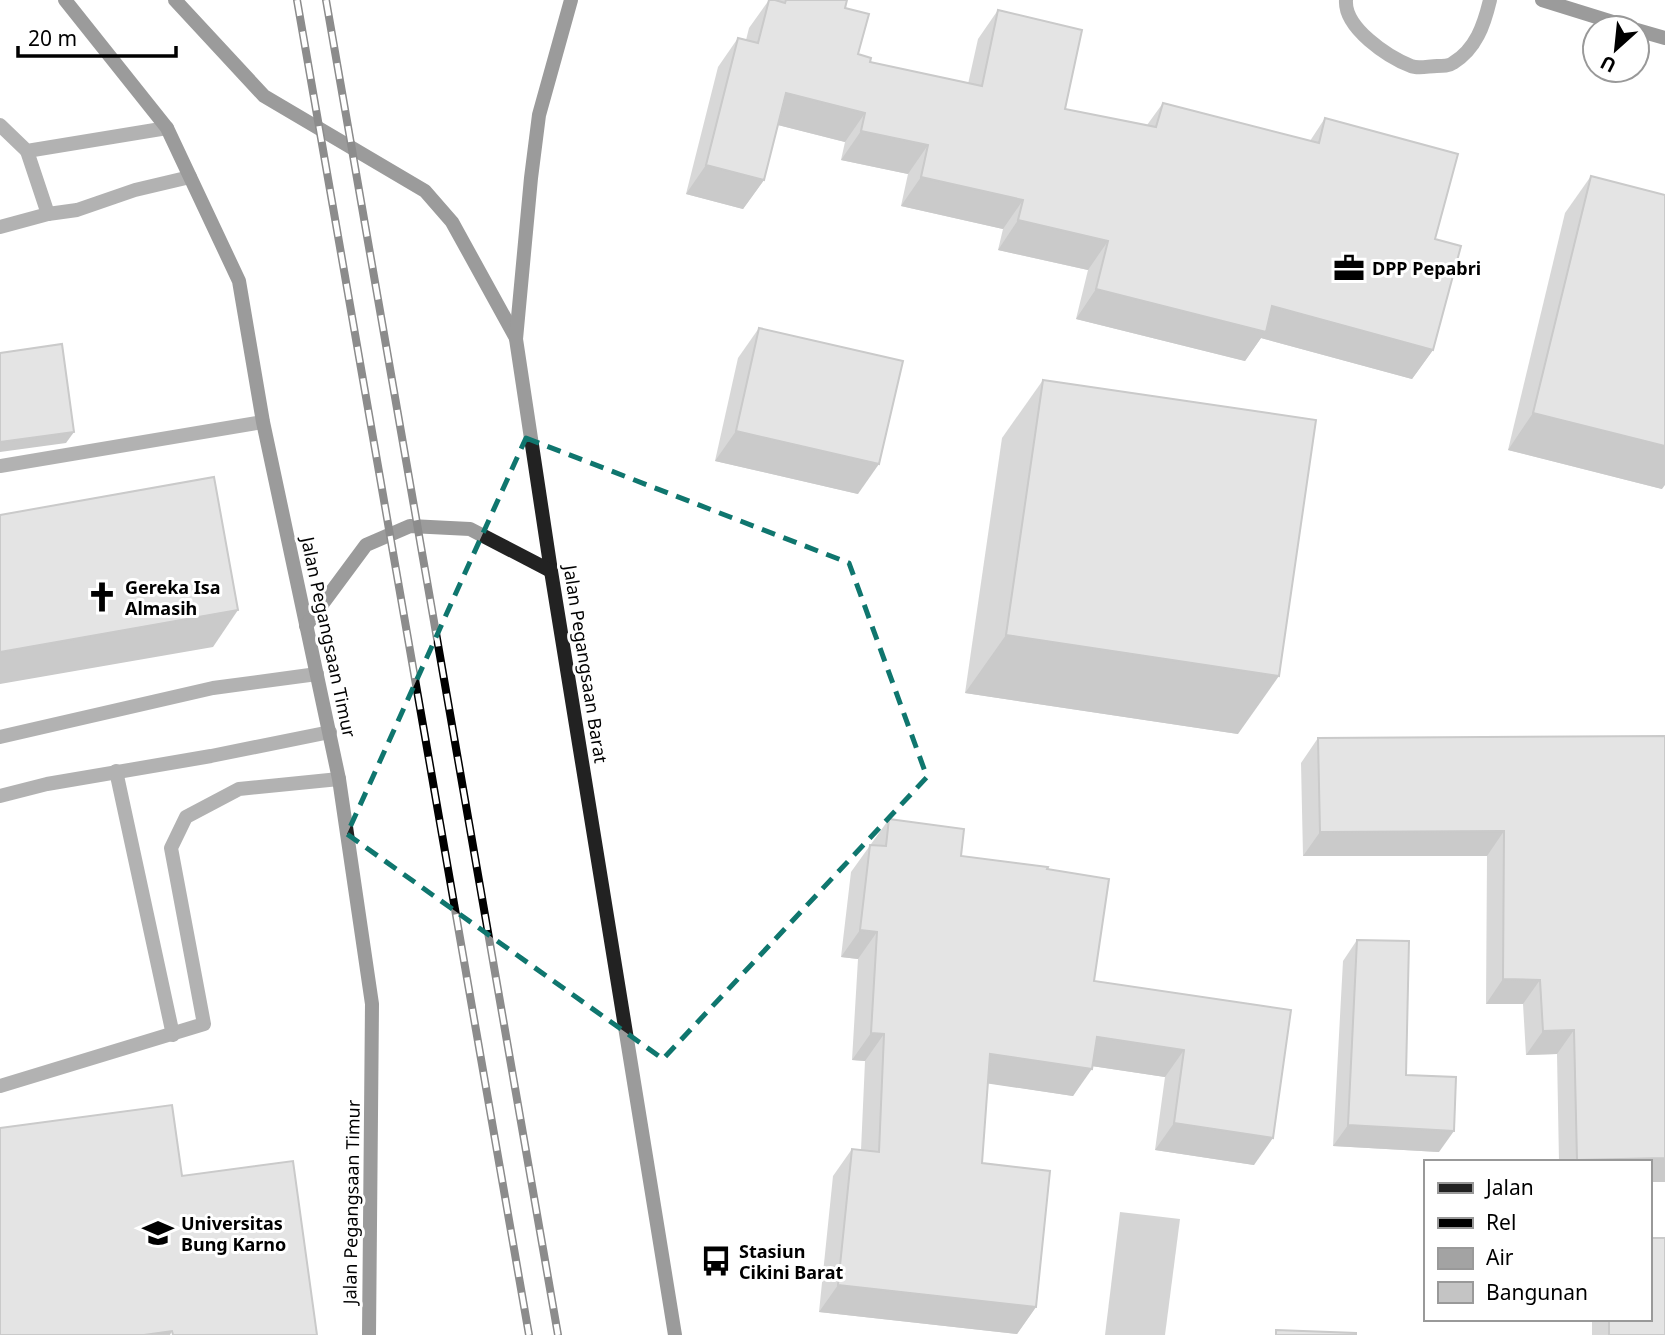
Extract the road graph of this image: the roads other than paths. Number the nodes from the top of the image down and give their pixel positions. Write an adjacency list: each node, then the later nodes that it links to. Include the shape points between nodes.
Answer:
1 (65, 0): 9 (main road, Jalan Pegangsaan Timur)
2 (175, 0): 14 (main road, via 264,96 425,191 452,222)
3 (571, 0): 14 (main road, Jalan Pegangsaan Barat, via 539,115)
4 (1346, 0): 5 (lane, via 1361,33 1379,50 1413,67 1451,65 1471,48 1485,24)
5 (1490, 0)
6 (1542, 0): 7 (main road)
7 (1587, 14)
8 (0, 125): 10 (lane)
9 (167, 128): 10 (lane); 11 (main road, Jalan Pegangsaan Timur)
10 (27, 150): 12 (lane)
11 (190, 177): 12 (lane); 15 (main road, Jalan Pegangsaan Timur, via 239,281)
12 (48, 214): 13 (lane)
13 (0, 226)
14 (516, 339): 17 (main road, Jalan Pegangsaan Barat)
15 (263, 422): 16 (lane); 18 (main road, Jalan Pegangsaan Timur)
16 (0, 466)
17 (551, 571): 18 (main road, via 470,529 410,526 366,545); 28 (main road, Jalan Pegangsaan Barat)
18 (306, 625): 19 (main road, Jalan Pegangsaan Timur)
19 (317, 674): 20 (main road, Jalan Pegangsaan Timur); 21 (lane, via 213,688)
20 (330, 732): 22 (lane); 23 (main road, Jalan Pegangsaan Timur)
21 (0, 737)
22 (116, 771): 24 (lane); 25 (lane)
23 (339, 779): 25 (lane, via 239,789 186,817 171,848 204,1024); 27 (main road, Jalan Pegangsaan Timur, via 372,1004)
24 (0, 796)
25 (173, 1035): 26 (lane)
26 (0, 1086)
27 (369, 1335)
28 (675, 1335)

